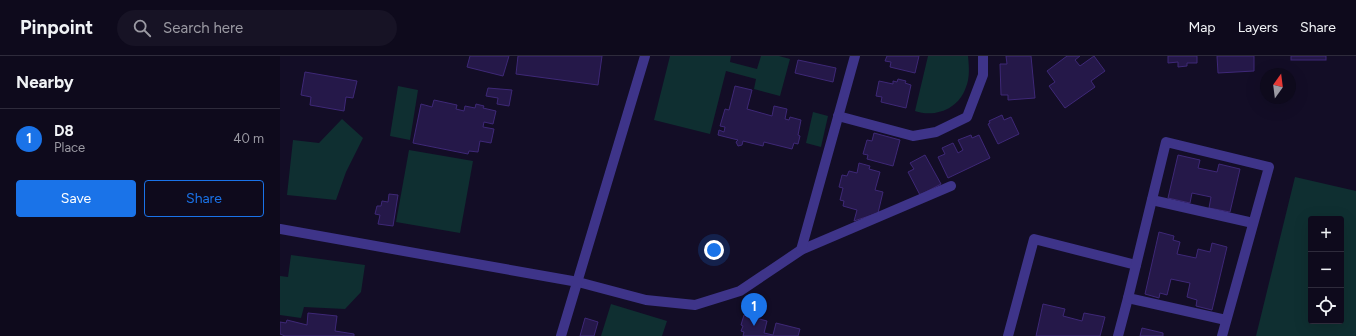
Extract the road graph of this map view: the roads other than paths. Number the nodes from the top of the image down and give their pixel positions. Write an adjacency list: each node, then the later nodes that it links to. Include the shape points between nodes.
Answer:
1 (645, 56): 11 (street)
2 (855, 56): 4 (street)
3 (983, 56): 4 (street, via 983,74 967,117 936,132 913,136)
4 (838, 116): 9 (street)
5 (951, 186): 9 (street)
6 (1152, 200): 7 (street); 7 (street, via 1166,142 1269,167); 10 (street)
7 (1253, 223): 13 (street)
8 (280, 229): 11 (street)
9 (801, 250): 11 (street, via 740,291 694,305 646,300)
10 (1136, 265): 12 (street); 15 (street, via 1034,239)
11 (578, 282): 14 (street)
12 (1128, 298): 13 (street); 16 (street)
13 (1226, 320): 17 (street)
14 (561, 336)
15 (1008, 336)
16 (1118, 336)
17 (1222, 336)

